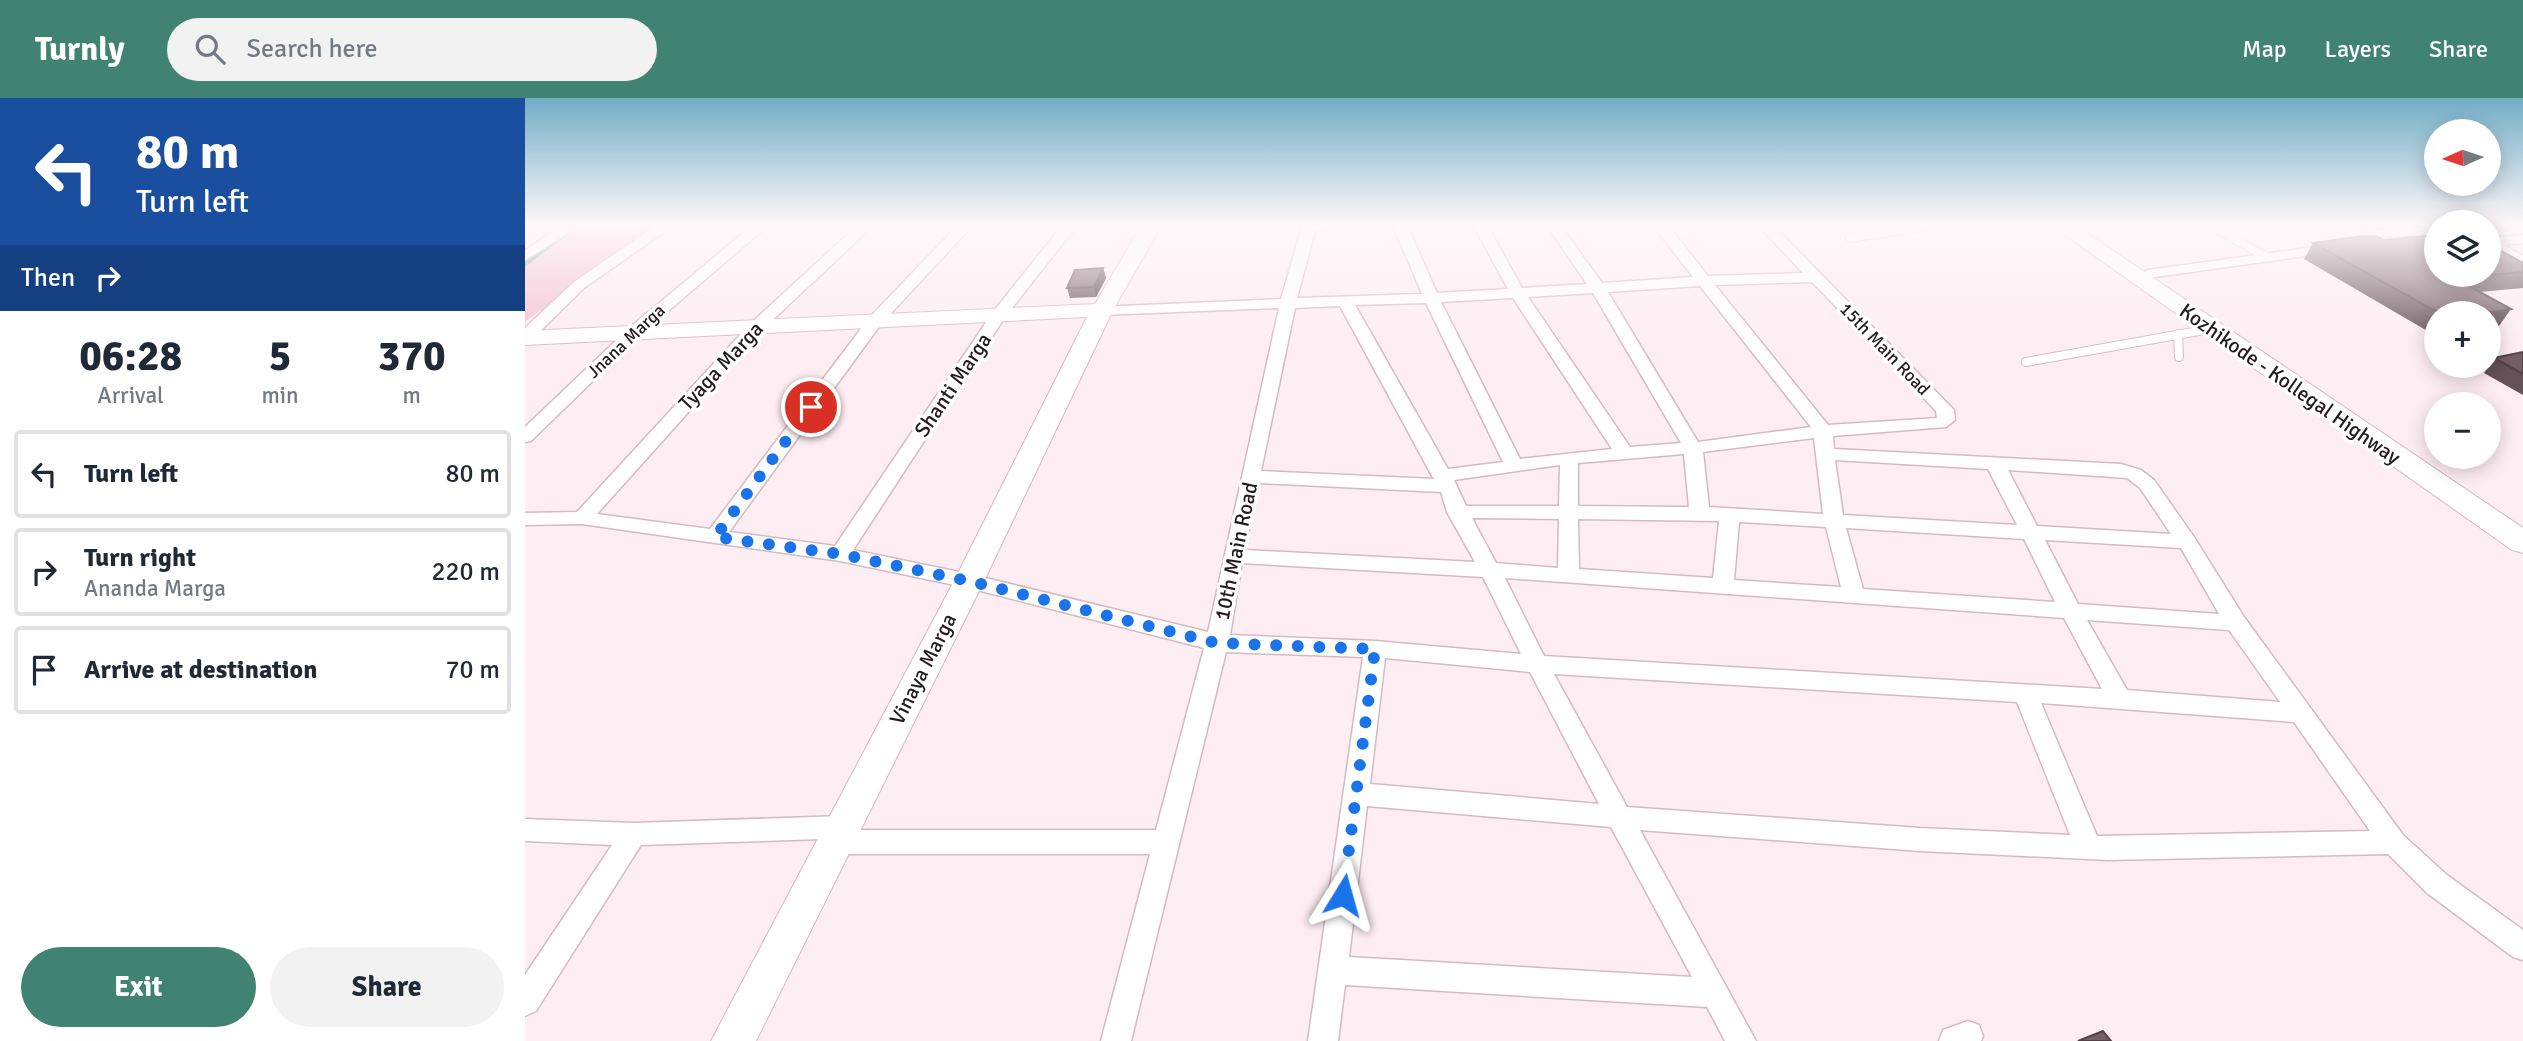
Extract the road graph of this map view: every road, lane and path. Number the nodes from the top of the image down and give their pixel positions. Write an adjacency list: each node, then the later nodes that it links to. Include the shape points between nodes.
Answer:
1 (605, 267): 32 (street, via 579,285)
2 (712, 267): 30 (street, Jnana Marga)
3 (821, 267): 28 (street, Tyaga Marga)
4 (926, 267): 27 (street)
5 (1037, 267): 26 (street, Shanti Marga)
6 (1128, 267): 25 (street, Vinaya Marga)
7 (1298, 267): 24 (street, 10th Main Road)
8 (1418, 267): 22 (street)
9 (1503, 267): 21 (street)
10 (1583, 267): 20 (street)
11 (1694, 267): 19 (street)
12 (1806, 267): 17 (street, 15th Main Road)
13 (2121, 267): 29 (main road, Kozhikode - Kollegal Highway)
14 (2138, 267): 18 (main road)
15 (2209, 267): 18 (street)
16 (2241, 267): 18 (street)
17 (1816, 277): 19 (street); 35 (street, 15th Main Road, via 1947,415 1940,423)
18 (2153, 277): 53 (main road)
19 (1706, 281): 20 (street); 35 (street)
20 (1598, 288): 21 (street); 37 (street)
21 (1517, 292): 22 (street); 38 (street)
22 (1431, 298): 23 (street); 41 (street)
23 (1345, 301): 24 (street); 44 (street)
24 (1288, 303): 25 (street); 43 (street, 10th Main Road)
25 (1103, 310): 26 (street); 61 (street, Vinaya Marga)
26 (999, 315): 27 (street); 57 (street, Shanti Marga)
27 (875, 321): 28 (street); 54 (street)
28 (756, 327): 30 (street); 49 (street, Tyaga Marga)
29 (2210, 329): 31 (lane); 56 (main road, Kozhikode - Kollegal Highway)
30 (633, 333): 32 (street); 36 (street, Jnana Marga)
31 (2178, 334): 33 (lane); 34 (lane)
32 (525, 338)
33 (2179, 357)
34 (2026, 362)
35 (1823, 431): 37 (street); 39 (street)
36 (525, 438)
37 (1693, 448): 38 (street); 47 (street)
38 (1625, 454): 40 (street)
39 (1825, 454): 42 (street); 51 (street)
40 (1569, 458): 41 (street); 45 (street)
41 (1514, 465): 44 (street)
42 (1996, 465): 52 (street); 55 (street, via 2134,474 2147,484)
43 (1252, 477): 44 (street); 58 (street, 10th Main Road)
44 (1445, 481): 46 (street)
45 (1568, 511): 46 (street); 47 (street); 60 (street)
46 (1457, 512): 59 (street)
47 (1700, 513): 48 (street)
48 (1730, 514): 51 (street); 62 (street)
49 (582, 518): 50 (street); 54 (street)
50 (525, 519)
51 (1835, 519): 52 (street); 63 (street)
52 (2031, 532): 55 (street); 64 (street)
53 (2523, 533)
54 (715, 537): 57 (street)
55 (2187, 542): 65 (street)
56 (2523, 544)
57 (840, 554): 61 (street)
58 (1233, 556): 59 (street); 66 (street, 10th Main Road)
59 (1491, 570): 60 (street); 68 (street)
60 (1568, 575): 62 (street)
61 (969, 581): 66 (street); 76 (street, Vinaya Marga)
62 (1723, 587): 63 (street)
63 (1854, 596): 64 (street)
64 (2071, 611): 65 (street); 70 (street)
65 (2236, 623): 71 (street)
66 (1217, 643): 67 (street); 77 (street, 10th Main Road)
67 (1375, 649): 68 (street); 72 (street)
68 (1536, 664): 69 (street); 73 (street)
69 (2025, 693): 70 (street); 79 (street)
70 (2120, 699): 71 (street)
71 (2302, 713): 78 (street)
72 (1357, 794): 73 (street); 81 (street)
73 (1616, 816): 79 (street, via 1856,838); 82 (street)
74 (525, 830): 75 (street)
75 (634, 834): 76 (street); 83 (street)
76 (838, 835): 77 (street); 84 (street, Vinaya Marga)
77 (1167, 842): 85 (street, 10th Main Road)
78 (2394, 843): 79 (street, via 2331,840); 80 (street, via 2437,884)
79 (2088, 847)
80 (2523, 947)
81 (1333, 970): 82 (street); 86 (street)
82 (1716, 993): 87 (street)
83 (525, 1001)
84 (733, 1041)
85 (1116, 1041)
86 (1324, 1041)
87 (1741, 1041)

